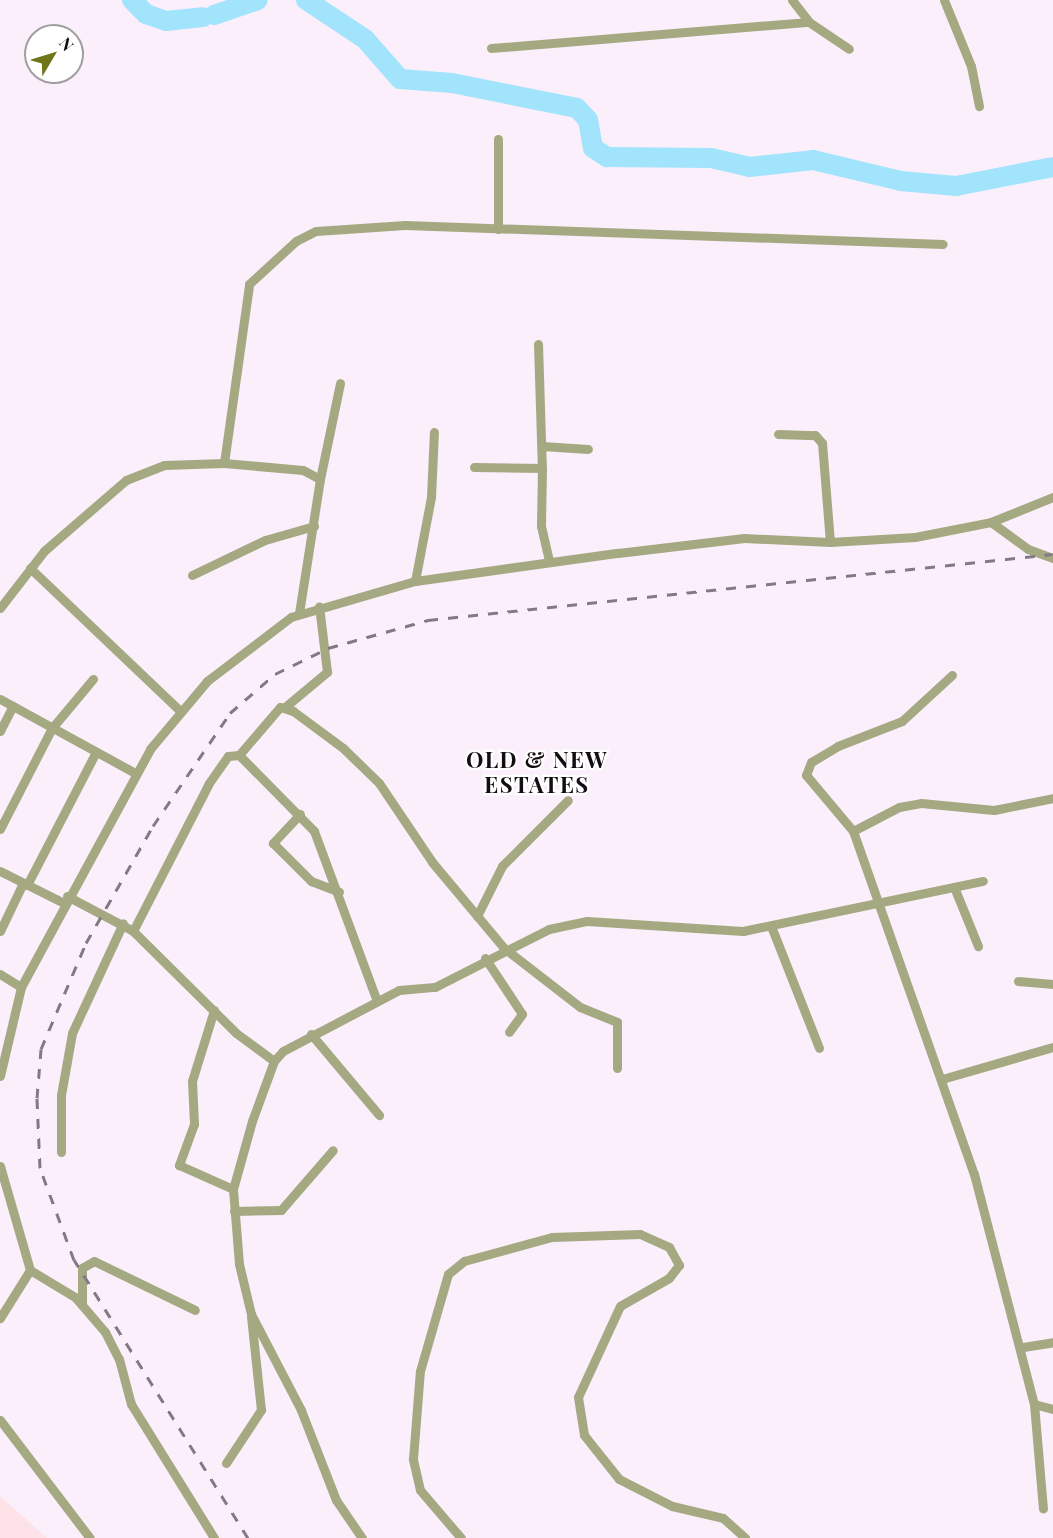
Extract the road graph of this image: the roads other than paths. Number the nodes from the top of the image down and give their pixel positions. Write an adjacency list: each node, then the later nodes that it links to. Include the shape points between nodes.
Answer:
1 (792, 0): 3 (street)
2 (944, 0): 6 (street, via 971,66)
3 (809, 22): 4 (street); 5 (street)
4 (491, 48)
5 (849, 49)
6 (979, 106)
7 (498, 139): 8 (street)
8 (498, 229): 9 (street); 16 (street, via 405,225 316,231 259,270 249,284)
9 (943, 244)
10 (538, 344): 14 (street)
11 (340, 383): 19 (street)
12 (434, 432): 28 (street, via 431,496)
13 (778, 434): 23 (street, via 815,435 822,443)
14 (542, 446): 15 (street); 18 (street)
15 (588, 449)
16 (224, 463): 19 (street, via 303,471); 26 (street, via 164,465 126,480 82,514)
17 (474, 467): 18 (street)
18 (542, 468): 25 (street, via 541,526)
19 (320, 479): 22 (street)
20 (1053, 497): 21 (street)
21 (991, 522): 23 (street, via 915,537); 24 (street, via 1028,549)
22 (314, 526): 27 (street, via 265,540); 31 (street)
23 (830, 542): 25 (street, via 744,538)
24 (1053, 558)
25 (549, 562): 28 (street)
26 (30, 568): 30 (street); 37 (street)
27 (192, 574)
28 (415, 581): 29 (street)
29 (319, 606): 31 (street); 36 (street, via 327,672)
30 (0, 608)
31 (300, 613): 37 (street, via 239,654)
32 (952, 675): 47 (street, via 902,721 838,746 806,767 806,775)
33 (93, 679): 38 (street)
34 (0, 699): 35 (street)
35 (13, 706): 38 (street); 39 (street)
36 (285, 707): 41 (street, via 267,716); 55 (street, via 343,747 380,783)
37 (179, 710): 42 (street)
38 (52, 728): 40 (street); 46 (street)
39 (0, 731)
40 (96, 752): 42 (street); 50 (street)
41 (239, 755): 45 (street); 59 (street, via 228,756 210,783)
42 (135, 773): 53 (street)
43 (1053, 798): 47 (street, via 994,810 921,803 899,807)
44 (568, 800): 55 (street, via 502,866)
45 (300, 814): 52 (street, via 321,843); 52 (street, via 273,843 311,881)
46 (0, 829)
47 (853, 831): 54 (street)
48 (0, 871): 50 (street)
49 (983, 880): 51 (street)
50 (25, 884): 53 (street); 58 (street)
51 (954, 887): 54 (street); 60 (street)
52 (339, 892): 67 (street)
53 (65, 899): 56 (street); 66 (street)
54 (876, 904): 57 (street); 76 (street)
55 (477, 916): 61 (street)
56 (123, 923): 59 (street); 79 (street, via 72,1033 62,1084)
57 (771, 926): 61 (street, via 717,933 587,921); 72 (street)
58 (0, 931)
59 (134, 931): 68 (street)
60 (978, 946)
61 (504, 948): 62 (street); 74 (street, via 580,1007 612,1017)
62 (485, 958): 67 (street, via 435,987 406,989); 69 (street, via 522,1014)
63 (0, 974): 66 (street)
64 (1018, 981): 65 (street)
65 (1053, 984)
66 (21, 987): 75 (street)
67 (377, 1001): 70 (street)
68 (214, 1010): 73 (street); 82 (street, via 192,1081 194,1124 179,1165)
69 (509, 1032)
70 (311, 1034): 73 (street); 77 (street)
71 (1053, 1047): 76 (street)
72 (819, 1048)
73 (274, 1060): 82 (street)
74 (617, 1068)
75 (0, 1076)
76 (942, 1079): 90 (street)
77 (380, 1115)
78 (333, 1150): 83 (street, via 281,1210)
79 (61, 1152)
80 (0, 1166): 81 (street)
81 (0, 1173): 84 (street)
82 (233, 1189): 83 (street)
83 (234, 1211): 87 (street)
84 (30, 1270): 85 (street); 88 (street)
85 (82, 1303): 86 (street, via 82,1268 94,1261); 97 (street, via 113,1345 131,1404)
86 (195, 1310)
87 (251, 1314): 94 (street, via 261,1410); 98 (street, via 301,1410 336,1500)
88 (0, 1318)
89 (1053, 1342): 90 (street)
90 (1023, 1347): 91 (street)
91 (1034, 1404): 92 (street); 95 (street)
92 (1053, 1409)
93 (0, 1420): 96 (street)
94 (226, 1463)
95 (1043, 1509)
96 (90, 1538)
97 (214, 1538)
98 (362, 1538)
99 (462, 1538): 100 (street, via 420,1490 413,1459 420,1371 448,1274 464,1261 552,1237 640,1234 669,1247 679,1265 669,1278 620,1306 578,1398 584,1435 619,1479 672,1506 723,1518)
100 (745, 1538)

